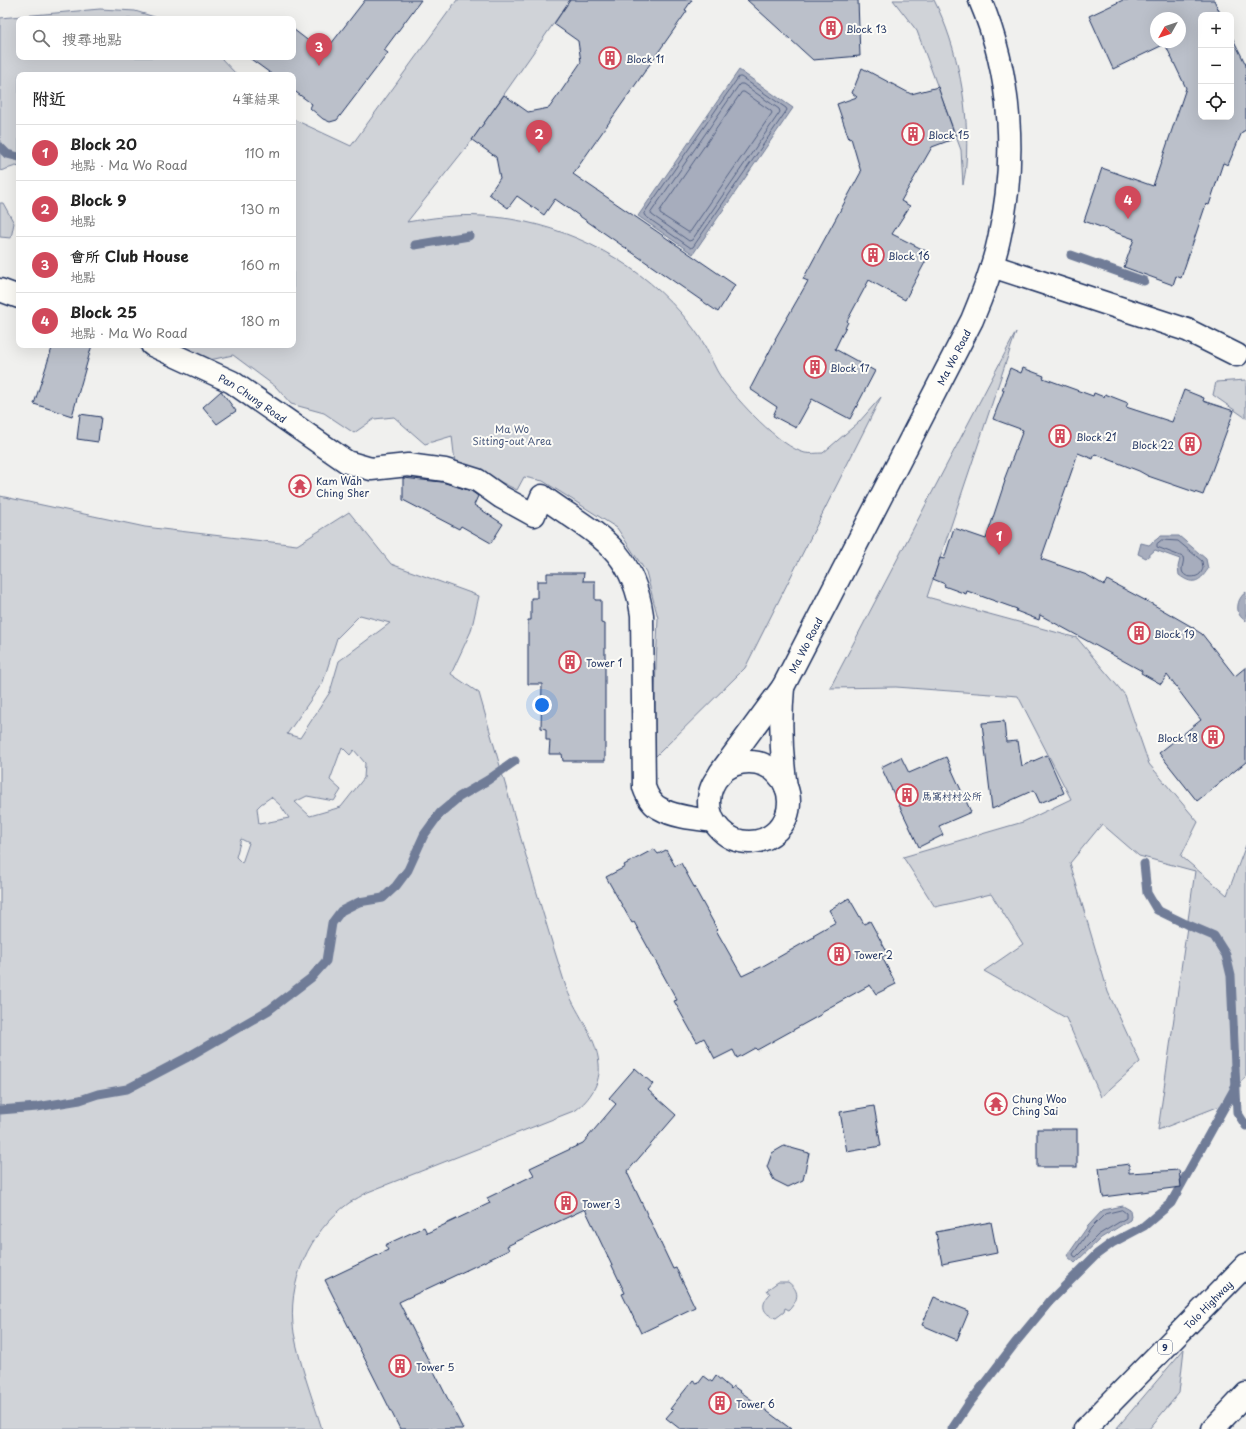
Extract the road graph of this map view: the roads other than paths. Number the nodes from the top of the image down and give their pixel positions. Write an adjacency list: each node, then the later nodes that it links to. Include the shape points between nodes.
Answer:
1 (980, 0): 2 (main road, Ma Wo Road, via 994,39 1002,74 1009,136 1004,214)
2 (992, 266): 6 (main road, via 1187,330); 7 (main road, Ma Wo Road, via 972,320)
3 (0, 290): 4 (main road)
4 (16, 296)
5 (158, 348): 10 (main road, Pan Chung Road, via 232,382 347,462 371,469 408,465 445,470 477,480 534,515 542,496 597,533 609,544 628,570 639,599 642,615 644,787 647,796 660,810)
6 (1237, 355)
7 (783, 687): 8 (main road, Ma Wo Road); 9 (main road, Ma Wo Road, via 781,737)
8 (720, 773): 9 (main road, via 743,762 756,762 769,767); 10 (main road, Ma Wo Road, via 712,784 708,796 708,809)
9 (786, 787): 10 (main road, Ma Wo Road, via 789,800 788,814 782,826 772,836 746,843 733,840 721,832)
10 (713, 822)
11 (1246, 1265): 13 (main road, Tolo Highway / 9)
12 (1246, 1394): 14 (main road)
13 (1085, 1429)
14 (1213, 1429)

